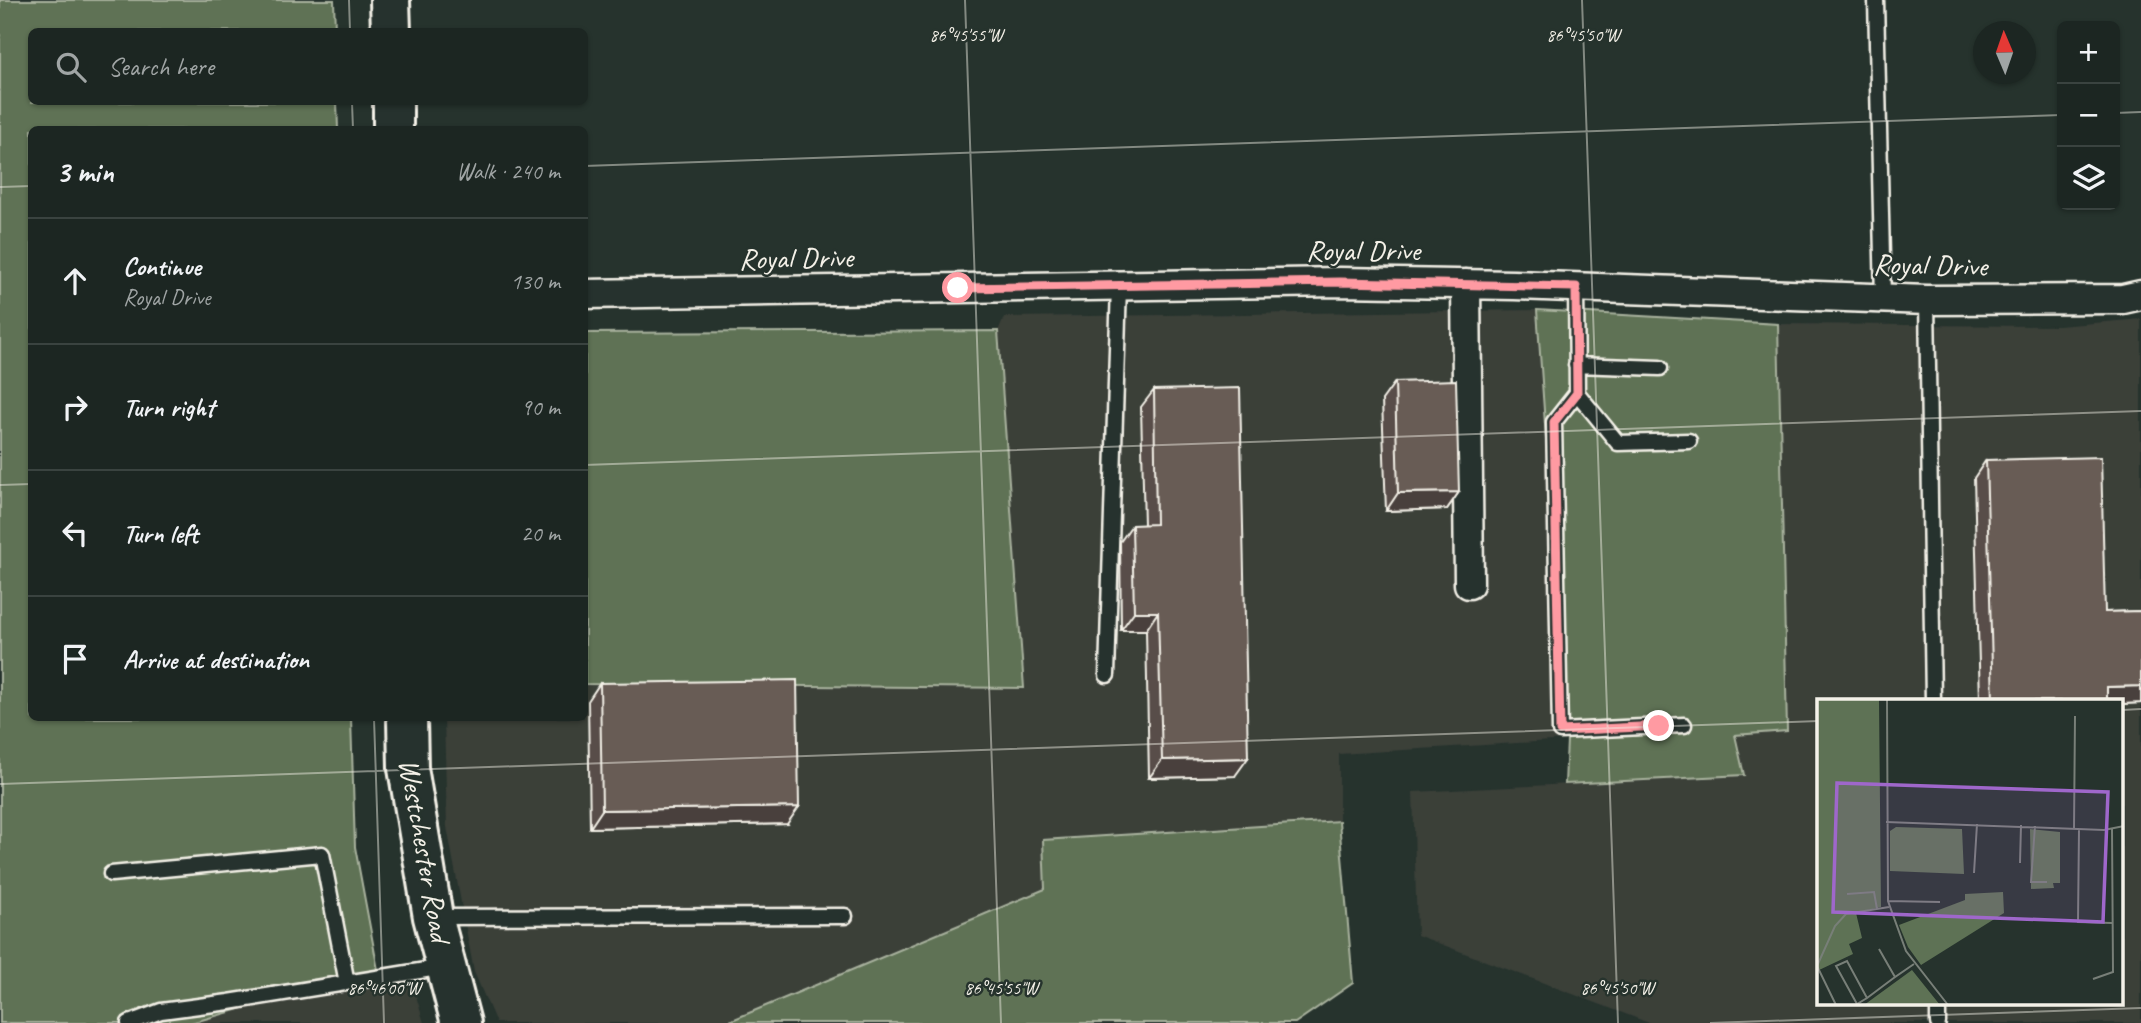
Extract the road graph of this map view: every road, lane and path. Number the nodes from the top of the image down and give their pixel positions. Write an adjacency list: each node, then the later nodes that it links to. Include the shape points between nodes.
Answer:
1 (390, 0): 3 (street)
2 (1876, 0): 11 (lane)
3 (391, 28)
4 (393, 105): 5 (street)
5 (393, 126)
6 (1466, 284): 7 (street, Royal Drive); 8 (street, Royal Drive); 17 (street)
7 (1119, 285): 9 (street, Royal Drive); 18 (lane)
8 (1576, 287): 11 (street, Royal Drive); 13 (lane)
9 (588, 294)
10 (2141, 295): 12 (street, Royal Drive, via 2123,299)
11 (1883, 299): 12 (street, Royal Drive)
12 (1927, 300): 19 (lane)
13 (1576, 365): 14 (lane); 15 (lane)
14 (1660, 368)
15 (1577, 393): 16 (lane, via 1618,443); 21 (lane, via 1554,422 1560,731)
16 (1689, 441)
17 (1469, 584)
18 (1107, 675)
19 (1933, 699)
20 (407, 721): 24 (street, Westchester Road, via 408,768)
21 (1684, 725)
22 (111, 874): 26 (lane, via 322,854)
23 (845, 916): 24 (lane)
24 (433, 917): 25 (street, Westchester Road)
25 (446, 967): 26 (lane); 28 (street, Westchester Road)
26 (347, 983): 27 (lane, via 160,1011)
27 (129, 1023)
28 (461, 1023)

